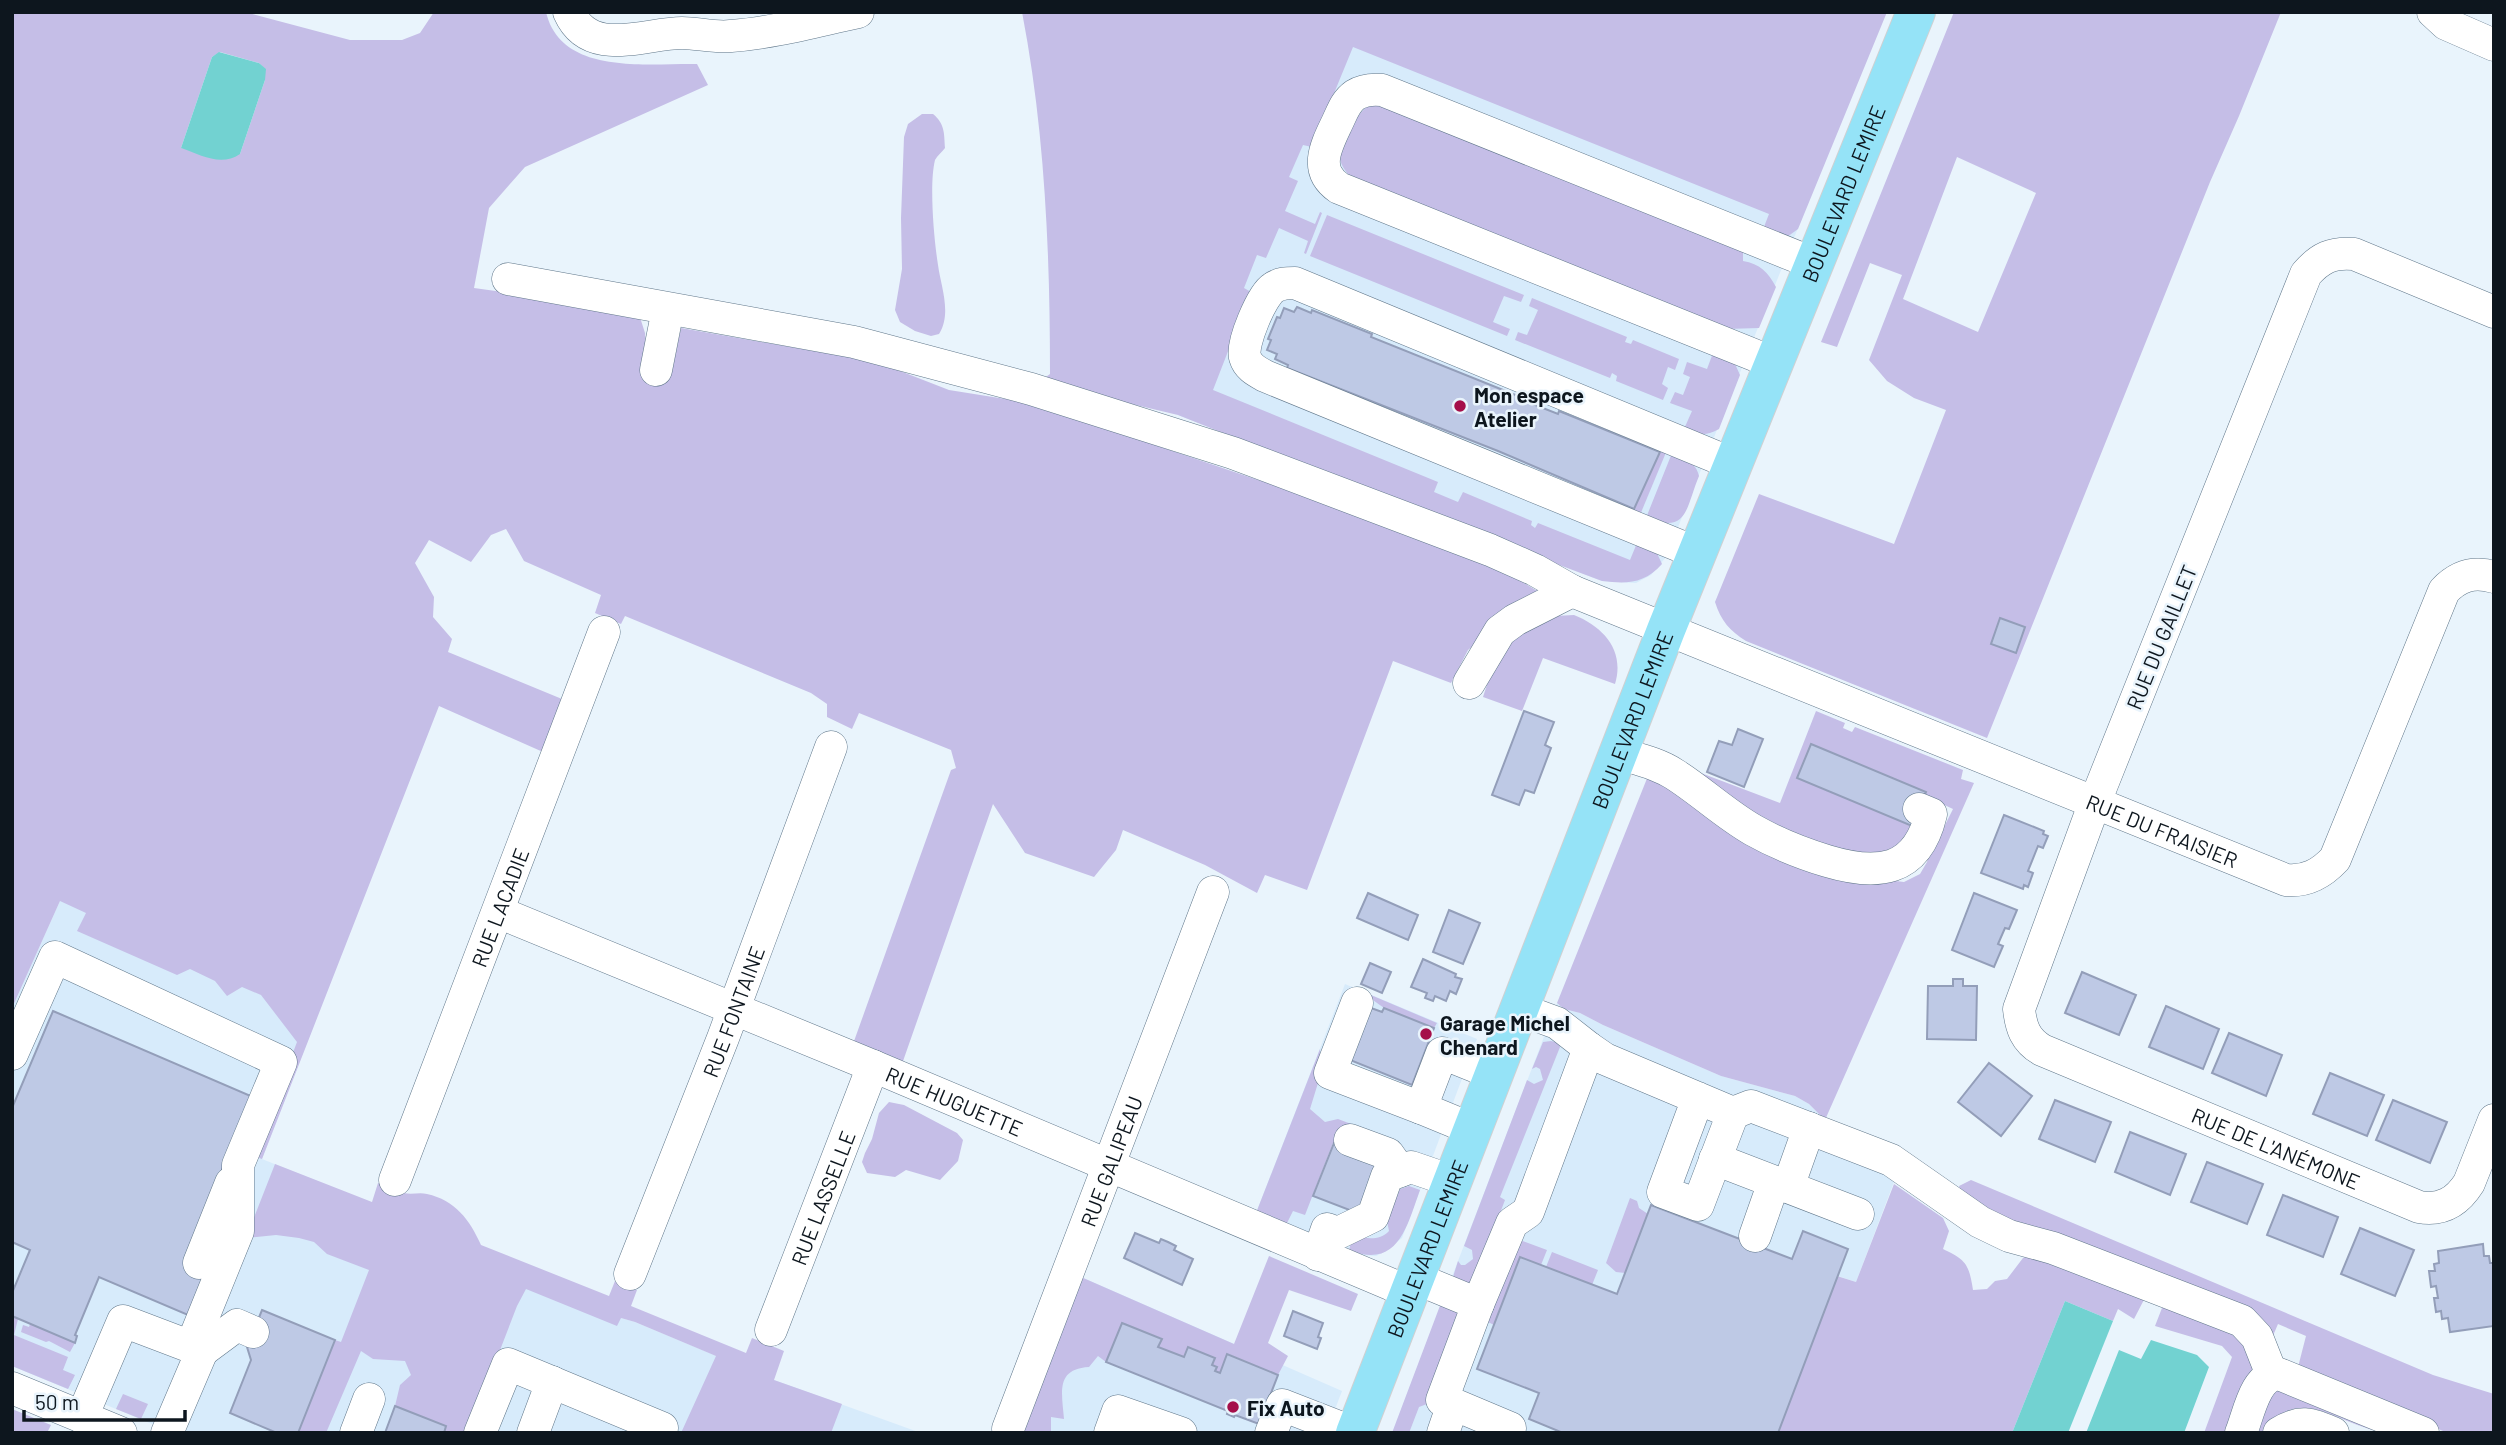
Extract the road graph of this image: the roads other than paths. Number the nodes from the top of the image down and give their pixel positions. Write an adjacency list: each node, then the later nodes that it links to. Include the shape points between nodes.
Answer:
1 (569, 12): 5 (street, via 582,30 623,41)
2 (858, 12): 5 (street, via 730,37)
3 (1916, 12): 7 (main road, BOULEVARD LEMIRE)
4 (2433, 12): 6 (street, via 2446,24)
5 (675, 22)
6 (2494, 45)
7 (1815, 264): 11 (main road, BOULEVARD LEMIRE); 11 (street, via 1382,90 1362,92 1351,99 1326,146 1324,170 1339,188)
8 (508, 279): 9 (street, RUE DU FRAISIER)
9 (668, 309): 12 (street); 16 (street, RUE DU FRAISIER, via 854,342 1069,401 1233,453 1413,520 1513,560)
10 (2494, 312): 22 (street, RUE DU GAILLET, via 2354,254 2328,255 2306,274)
11 (1774, 363): 13 (main road, BOULEVARD LEMIRE)
12 (656, 370)
13 (1733, 464): 14 (main road, BOULEVARD LEMIRE); 14 (street, via 1541,396 1295,283 1270,291 1244,346 1250,367 1265,376)
14 (1698, 553): 17 (main road, BOULEVARD LEMIRE)
15 (2494, 577): 22 (street, RUE DU FRAISIER, via 2471,574 2444,591 2335,859 2314,876 2286,880)
16 (1572, 591): 17 (street, RUE DU FRAISIER); 19 (street, via 1500,631)
17 (1666, 630): 21 (main road, BOULEVARD LEMIRE); 22 (street, RUE DU FRAISIER)
18 (604, 632): 25 (street, RUE LACADIE)
19 (1469, 683)
20 (831, 747): 28 (street, RUE FONTAINE)
21 (1618, 754): 23 (street, via 1664,768 1775,842 1854,869 1893,866 1910,856 1922,841); 27 (main road, BOULEVARD LEMIRE)
22 (2095, 802): 29 (street, RUE DU GAILLET, via 2021,999)
23 (1930, 814)
24 (1213, 891): 43 (street, RUE GALIPEAU)
25 (498, 912): 28 (street, RUE HUGUETTE); 45 (street, RUE LACADIE)
26 (1357, 1003): 35 (street, via 1329,1073)
27 (1519, 1009): 30 (street, via 1557,1023); 33 (main road, BOULEVARD LEMIRE)
28 (734, 1010): 32 (street, RUE HUGUETTE); 53 (street, RUE FONTAINE)
29 (2023, 1030): 37 (street, RUE DE L'ANÉMONE, via 2042,1050 2425,1208 2450,1203 2464,1191)
30 (1589, 1048): 34 (street); 55 (street, via 1528,1212 1512,1223)
31 (12, 1054): 42 (street, via 55,957 281,1062)
32 (873, 1066): 43 (street, RUE HUGUETTE); 56 (street, RUE LASSELLE)
33 (1494, 1074): 35 (street, via 1434,1049); 39 (main road, BOULEVARD LEMIRE)
34 (1698, 1098): 36 (street); 41 (street, via 1663,1192 1698,1205)
35 (1421, 1108): 39 (street)
36 (1733, 1112): 38 (street, via 1752,1106); 41 (street)
37 (2494, 1120)
38 (1809, 1128): 47 (street); 59 (street, via 1891,1160 1980,1222 2009,1236 2053,1248 2242,1321 2257,1337)
39 (1472, 1129): 46 (main road, BOULEVARD LEMIRE)
40 (1350, 1140): 44 (street, via 1388,1154)
41 (1724, 1162): 47 (street); 49 (street)
42 (238, 1165): 52 (street); 58 (street, via 238,1231)
43 (1108, 1167): 51 (street, RUE HUGUETTE); 66 (street, RUE GALIPEAU)
44 (1400, 1171): 46 (street, via 1411,1167); 51 (street, via 1387,1176 1373,1216 1338,1233 1328,1229)
45 (394, 1180)
46 (1452, 1181): 54 (main road, BOULEVARD LEMIRE)
47 (1781, 1185): 48 (street); 50 (street)
48 (1857, 1214)
49 (1710, 1227)
50 (1755, 1236)
51 (1318, 1255): 54 (street, RUE HUGUETTE)
52 (199, 1263)
53 (629, 1274)
54 (1412, 1285): 55 (street, RUE HUGUETTE); 74 (main road, BOULEVARD LEMIRE)
55 (1478, 1304): 64 (street, via 1442,1400)
56 (771, 1330)
57 (253, 1332): 58 (street, via 237,1325)
58 (196, 1349): 65 (street, via 123,1321); 67 (street)
59 (2272, 1375): 76 (street, via 2260,1383); 79 (street, via 2288,1376)
60 (552, 1382): 69 (street, via 508,1364); 70 (street); 71 (street, via 662,1428)
61 (12, 1388): 65 (street)
62 (369, 1399): 68 (street)
63 (1273, 1409): 74 (street)
64 (1448, 1419): 75 (street, via 1510,1428)
65 (90, 1426)
66 (1008, 1429)
67 (167, 1433)
68 (356, 1433)
69 (480, 1433)
70 (533, 1433)
71 (660, 1433)
72 (1110, 1433): 73 (street, via 1118,1411)
73 (1181, 1433)
74 (1354, 1433)
75 (1509, 1433)
76 (2241, 1433)
77 (2279, 1433): 78 (street, via 2306,1423)
78 (2333, 1433)
79 (2423, 1433)

